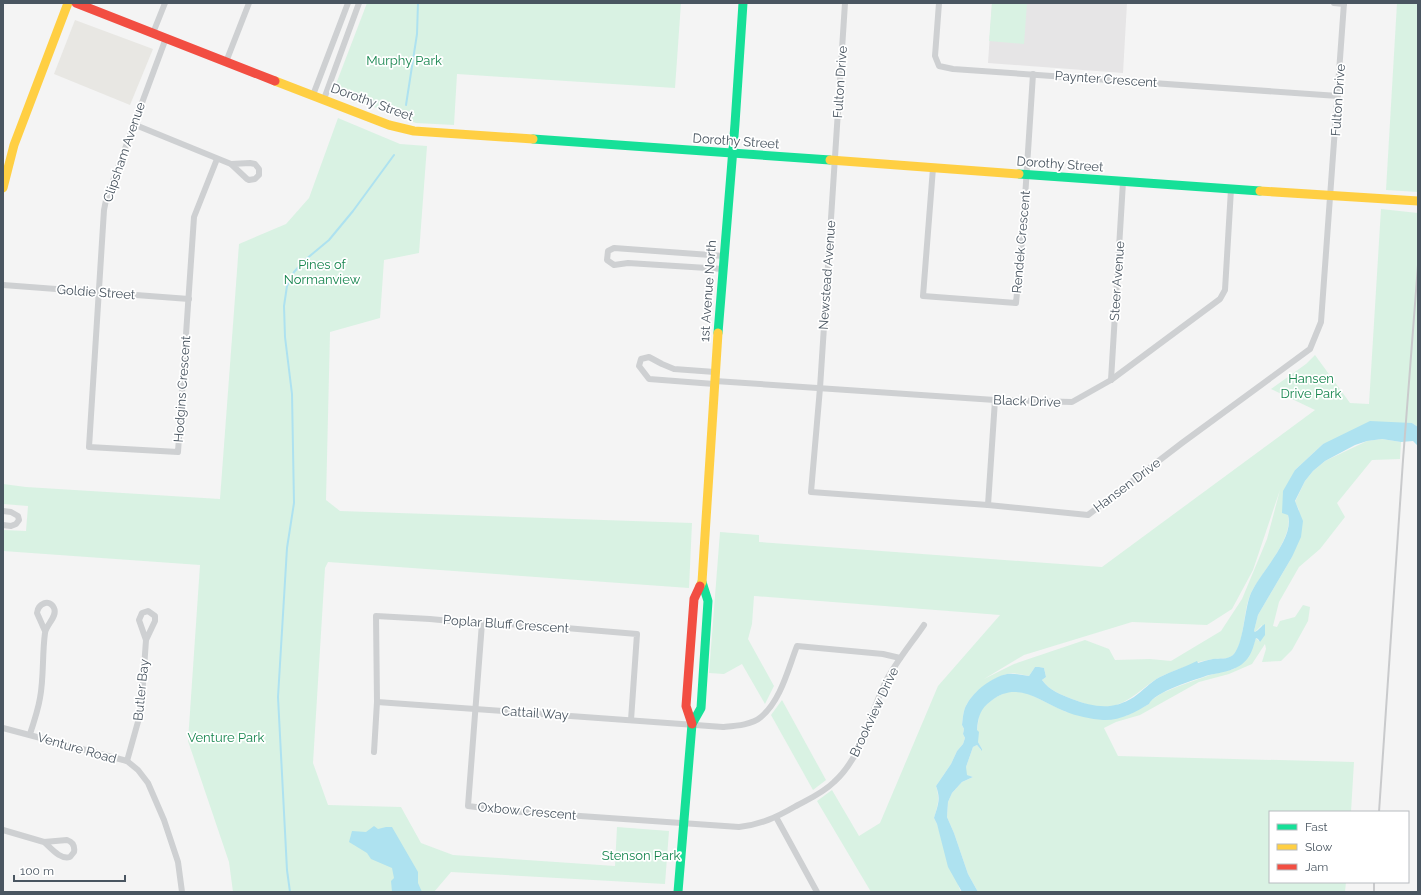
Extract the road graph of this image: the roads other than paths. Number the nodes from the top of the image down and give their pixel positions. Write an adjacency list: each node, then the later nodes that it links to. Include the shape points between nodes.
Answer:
1 (68, 3): 27 (street, via 14,145)
2 (76, 3): 12 (street, Dorothy Street)
3 (165, 3): 12 (street)
4 (249, 3): 14 (street)
5 (348, 3): 16 (street)
6 (359, 3): 18 (street)
7 (743, 3): 20 (street, 1st Avenue North)
8 (845, 3): 22 (street, Fulton Drive)
9 (939, 3): 15 (street, Paynter Crescent, via 935,56 939,66)
10 (1334, 3): 11 (street)
11 (1344, 3): 17 (street, Fulton Drive)
12 (152, 33): 13 (street, Dorothy Street)
13 (166, 38): 14 (street, Dorothy Street); 19 (street, Clipsham Avenue)
14 (226, 62): 16 (street, Dorothy Street)
15 (1033, 74): 17 (street, Paynter Crescent); 25 (street)
16 (313, 95): 18 (street, Dorothy Street)
17 (1338, 96): 29 (street, Fulton Drive)
18 (324, 99): 20 (street, Dorothy Street, via 389,125 422,132)
19 (133, 124): 21 (street); 34 (street, Clipsham Avenue, via 106,200)
20 (733, 154): 22 (street, Dorothy Street); 31 (street, 1st Avenue North)
21 (218, 159): 23 (street); 35 (street, via 194,217)
22 (834, 161): 24 (street, Dorothy Street); 38 (street, Newstead Avenue)
23 (231, 164)
24 (933, 168): 25 (street, Dorothy Street); 25 (street, Rendek Crescent, via 923,296 969,300 1016,303)
25 (1026, 175): 26 (street, Dorothy Street)
26 (1123, 182): 28 (street, Dorothy Street); 37 (street, Steer Avenue)
27 (3, 184)
28 (1231, 189): 29 (street, Dorothy Street); 37 (street, Black Drive, via 1225,290 1220,299)
29 (1330, 196): 30 (street, Dorothy Street); 40 (street, Hansen Drive, via 1322,322 1310,349 1088,515)
30 (1418, 201)
31 (724, 256): 32 (street, 1st Avenue North); 32 (street, via 614,248 608,251 607,260 614,265 628,263)
32 (723, 269): 36 (street, 1st Avenue North)
33 (3, 285): 34 (street, Goldie Street)
34 (99, 293): 35 (street, Goldie Street); 35 (street, Hodgins Crescent, via 89,447 178,452)
35 (189, 299)
36 (715, 379): 36 (street, via 674,369 650,357 641,359 639,366 649,379); 38 (street, Black Drive); 43 (street, 1st Avenue North)
37 (1111, 380): 39 (street, Black Drive, via 1072,402)
38 (820, 388): 39 (street, Black Drive); 40 (street, Hansen Drive, via 811,492)
39 (996, 400): 40 (street)
40 (988, 505)
41 (3, 511): 42 (street, via 11,512 18,516 19,520 11,526)
42 (3, 525)
43 (702, 582): 52 (street, via 694,599 686,706); 52 (street, via 708,601 701,708)
44 (482, 624): 49 (street, Poplar Bluff Crescent, via 376,616); 50 (street); 51 (street, Poplar Bluff Crescent, via 530,625 637,634)
45 (924, 625): 48 (street)
46 (45, 631): 54 (street, via 40,698)
47 (146, 640): 56 (street, Butler Bay, via 142,711)
48 (900, 658): 52 (street, Brookview Drive, via 883,654 797,646 782,686 761,718 740,726); 57 (street, Brookview Drive, via 885,683 857,751 847,768 834,783)
49 (377, 702): 50 (street, Cattail Way); 55 (street)
50 (476, 709): 51 (street, Cattail Way); 58 (street, Oxbow Crescent, via 468,806)
51 (631, 720): 52 (street, Cattail Way)
52 (692, 724): 58 (street)
53 (3, 728): 54 (street, Venture Road)
54 (30, 734): 56 (street, Venture Road)
55 (374, 752)
56 (127, 761): 61 (street, Venture Road, via 138,770 148,784 164,820 178,862)
57 (776, 817): 58 (street, Brookview Drive, via 762,823 739,827); 63 (street)
58 (683, 823): 62 (street)
59 (3, 830): 60 (street)
60 (44, 842): 60 (street, via 64,858 70,857 74,852 74,846 70,841)
61 (182, 892)
62 (678, 892)
63 (817, 892)

